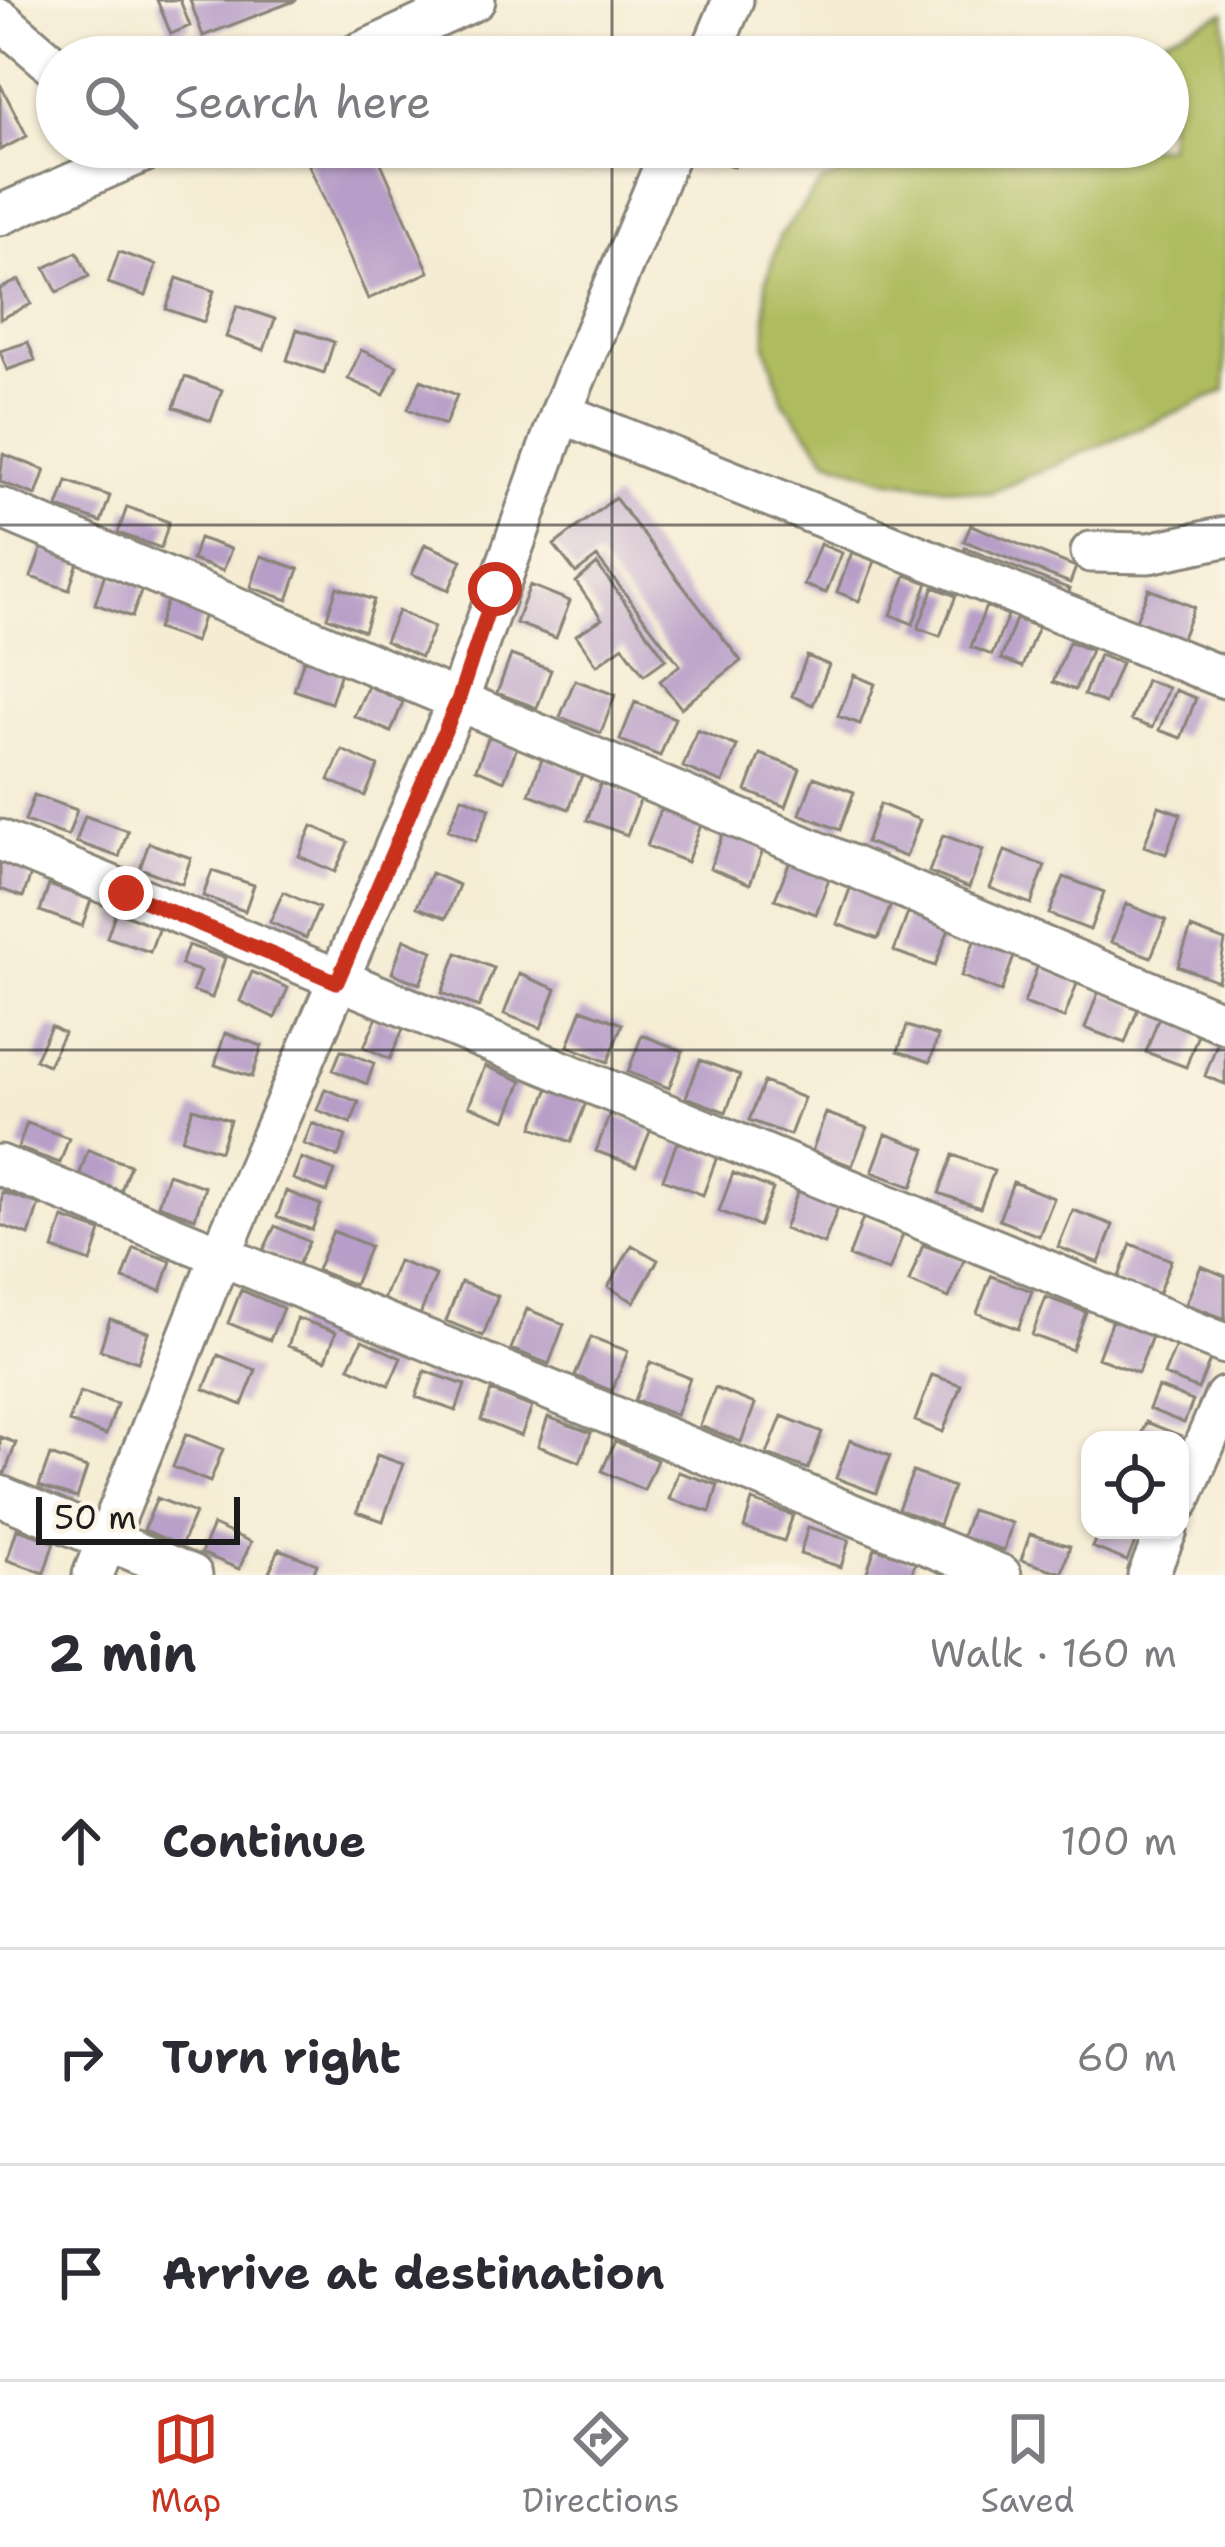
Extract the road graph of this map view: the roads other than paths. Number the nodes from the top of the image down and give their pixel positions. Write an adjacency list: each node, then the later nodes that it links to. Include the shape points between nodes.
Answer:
1 (475, 0): 4 (street)
2 (733, 0): 5 (street)
3 (0, 19): 6 (street)
4 (397, 36)
5 (718, 36)
6 (36, 50)
7 (101, 168): 9 (street)
8 (663, 168): 10 (street)
9 (0, 215)
10 (561, 412): 14 (street); 15 (street)
11 (0, 508): 15 (street)
12 (1225, 537): 13 (street, via 1149,553)
13 (1091, 552)
14 (1225, 678)
15 (459, 698): 17 (street); 18 (street)
16 (0, 840): 17 (street)
17 (337, 982): 20 (street); 21 (street)
18 (1225, 1023)
19 (0, 1165): 20 (street)
20 (221, 1254): 26 (street); 28 (street)
21 (1225, 1344)
22 (1225, 1397): 23 (street)
23 (1189, 1480)
24 (0, 1496): 26 (street)
25 (1163, 1539): 29 (street)
26 (100, 1558): 27 (street)
27 (192, 1575)
28 (1001, 1575)
29 (1148, 1575)

